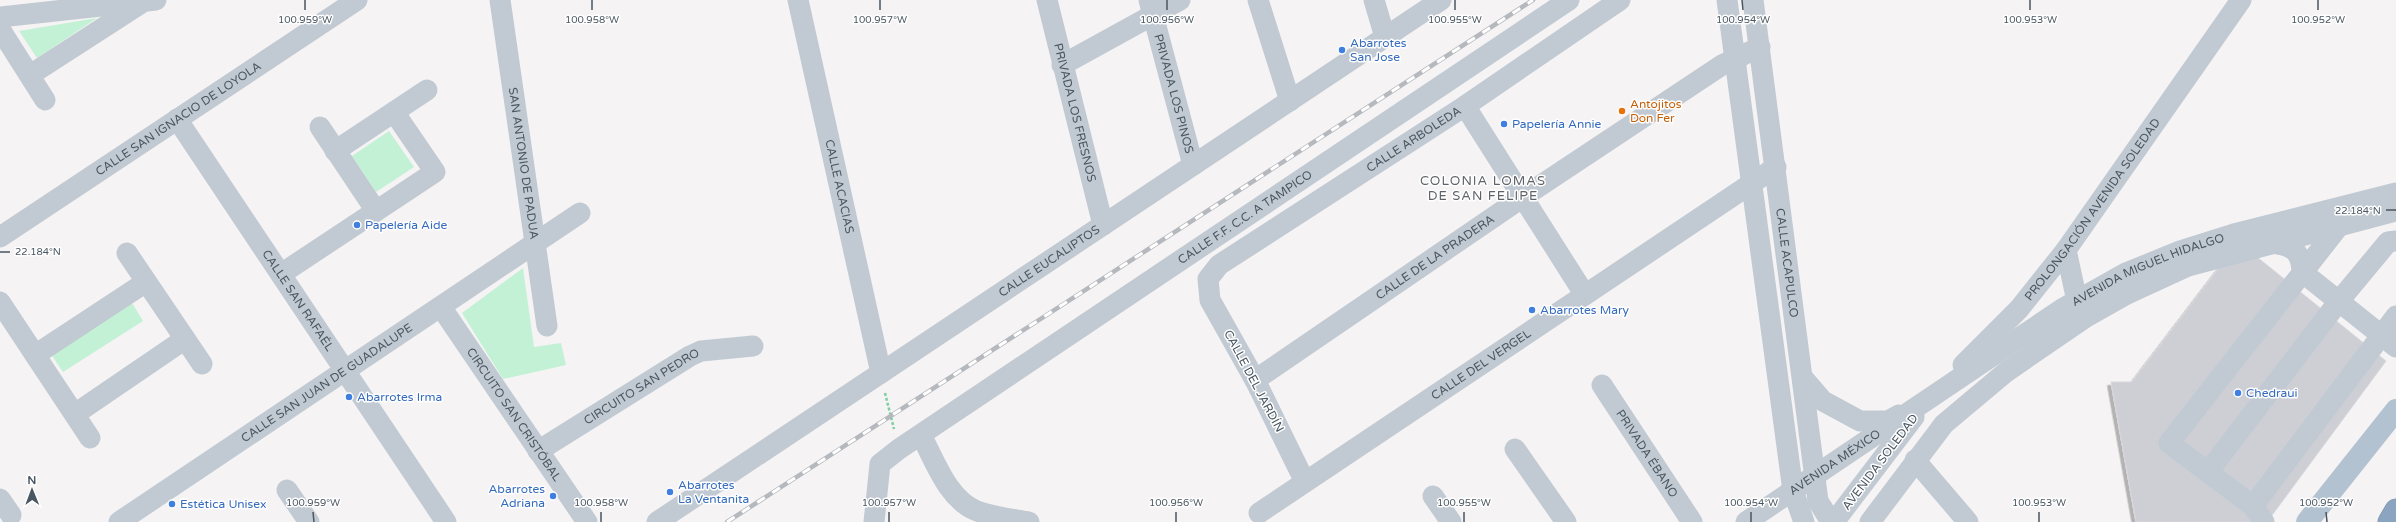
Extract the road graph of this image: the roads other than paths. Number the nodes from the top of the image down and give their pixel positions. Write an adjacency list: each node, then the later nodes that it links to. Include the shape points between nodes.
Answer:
1 (500, 0): 43 (street, SAN ANTONIO DE PADUA)
2 (798, 0): 64 (street, CALLE ACACIAS)
3 (1047, 0): 21 (street, PRIVADA LOS FRESNOS)
4 (1180, 0): 15 (street)
5 (1258, 0): 25 (street)
6 (1374, 0): 18 (street)
7 (1441, 0): 18 (street, CALLE EUCALIPTOS)
8 (1569, 0): 71 (street, CALLE F.F. C.C. A TAMPICO)
9 (1620, 0): 26 (street, CALLE ARBOLEDA)
10 (1727, 0): 20 (street)
11 (1753, 0): 19 (street, CALLE ACAPULCO)
12 (2241, 0): 45 (street, PROLONGACIÓN AVENIDA SOLEDAD)
13 (149, 1): 16 (street); 22 (street)
14 (349, 2): 28 (street, CALLE SAN IGNACIO DE LOYOLA)
15 (1151, 8): 21 (street); 31 (street, PRIVADA LOS PINOS)
16 (0, 17)
17 (0, 29): 22 (street)
18 (1385, 37): 25 (street, CALLE EUCALIPTOS)
19 (1760, 46): 20 (street, CALLE DE LA PRADERA); 32 (street, CALLE ACAPULCO)
20 (1734, 60): 33 (street); 35 (street, CALLE DE LA PRADERA, via 1722,65)
21 (1062, 65): 39 (street, PRIVADA LOS FRESNOS)
22 (30, 76): 24 (street)
23 (427, 90): 27 (street)
24 (45, 100)
25 (1290, 101): 31 (street, CALLE EUCALIPTOS)
26 (1465, 106): 35 (street); 49 (street, CALLE ARBOLEDA, via 1219,265)
27 (394, 112): 30 (street); 36 (street, via 435,172)
28 (178, 119): 41 (street, CALLE SAN IGNACIO DE LOYOLA); 48 (street, CALLE SAN RAFAÉL)
29 (320, 127): 30 (street)
30 (335, 151): 36 (street)
31 (1193, 165): 39 (street, CALLE EUCALIPTOS)
32 (1776, 167): 33 (street, CALLE DEL VERGEL); 65 (street, CALLE ACAPULCO)
33 (1750, 184): 51 (street, CALLE DEL VERGEL); 80 (street)
34 (2396, 193): 52 (street, AVENIDA MIGUEL HIDALGO, via 2234,234 2180,251 2126,273)
35 (1523, 197): 51 (street); 66 (street, CALLE DE LA PRADERA)
36 (376, 211): 48 (street)
37 (2396, 211): 40 (street, AVENIDA MIGUEL HIDALGO)
38 (580, 213): 43 (street, CALLE SAN JUAN DE GUADALUPE)
39 (1103, 225): 64 (street, CALLE EUCALIPTOS)
40 (2339, 226): 44 (street, AVENIDA MIGUEL HIDALGO); 47 (street)
41 (1, 234)
42 (2396, 241): 53 (street, via 2388,242)
43 (535, 244): 55 (street, CALLE SAN JUAN DE GUADALUPE); 57 (street, SAN ANTONIO DE PADUA)
44 (2273, 244): 47 (street, via 2288,245 2296,250 2302,261); 75 (street, AVENIDA MIGUEL HIDALGO, via 2188,266 2125,295 2086,317 2006,372 1944,424)
45 (2066, 250): 52 (street); 68 (street, PROLONGACIÓN AVENIDA SOLEDAD, via 2019,309)
46 (127, 254): 50 (street)
47 (2302, 272): 53 (street); 76 (street, via 2169,443)
48 (280, 274): 63 (street, CALLE SAN RAFAÉL)
49 (1208, 279): 66 (street, CALLE DEL JARDÍN, via 1210,300)
50 (146, 282): 58 (street); 61 (street)
51 (1585, 295): 78 (street, CALLE DEL VERGEL)
52 (2077, 301): 68 (street, AVENIDA MIGUEL HIDALGO)
53 (2339, 301): 59 (street); 76 (street)
54 (0, 302): 61 (street)
55 (441, 307): 63 (street, CALLE SAN JUAN DE GUADALUPE); 74 (street, CIRCUITO SAN CRISTÓBAL)
56 (2396, 316): 59 (street)
57 (547, 326)
58 (185, 339): 62 (street); 70 (street)
59 (2388, 341): 85 (street)
60 (753, 346): 74 (street, CIRCUITO SAN PEDRO, via 701,351 690,356)
61 (35, 355): 70 (street)
62 (202, 364)
63 (345, 371): 87 (street, CALLE SAN JUAN DE GUADALUPE); 89 (street, CALLE SAN RAFAÉL)
64 (881, 373): 91 (street, CALLE EUCALIPTOS)
65 (1804, 379): 68 (street, via 1823,401 1860,420 1888,421); 77 (street, CALLE ACAPULCO)
66 (1255, 380): 78 (street, CALLE DEL JARDÍN)
67 (1602, 385): 96 (street, PRIVADA ÉBANO)
68 (1925, 403): 77 (street, AVENIDA MÉXICO); 99 (street, AVENIDA SOLEDAD)
69 (2396, 410): 102 (main road)
70 (75, 414): 72 (street)
71 (921, 435): 92 (street, CALLE F.F. C.C. A TAMPICO, via 880,464); 93 (street, via 950,489 961,501 977,511)
72 (90, 438)
73 (1515, 449): 95 (street)
74 (538, 451): 90 (street, CIRCUITO SAN CRISTÓBAL)
75 (1916, 460): 100 (street); 101 (street)
76 (2208, 472): 85 (street)
77 (1815, 478): 80 (street, AVENIDA MÉXICO); 82 (street, CALLE ACAPULCO)
78 (1305, 482): 84 (street, CALLE DEL VERGEL)
79 (288, 490): 88 (street)
80 (1793, 492): 86 (street); 97 (street, AVENIDA MÉXICO)
81 (1433, 496): 94 (street)
82 (1818, 501): 86 (street, AVENIDA MÉXICO); 98 (street, CALLE ACAPULCO)
83 (2396, 510): 103 (highway)
84 (1259, 514)
85 (2258, 514)
86 (1796, 519)
87 (119, 522)
88 (309, 522)
89 (446, 522)
90 (587, 522)
91 (657, 522)
92 (874, 522)
93 (1029, 522)
94 (1451, 522)
95 (1566, 522)
96 (1692, 522)
97 (1746, 522)
98 (1831, 522)
99 (1834, 522)
100 (1870, 522)
101 (1968, 522)
102 (2306, 522)
103 (2389, 522)

